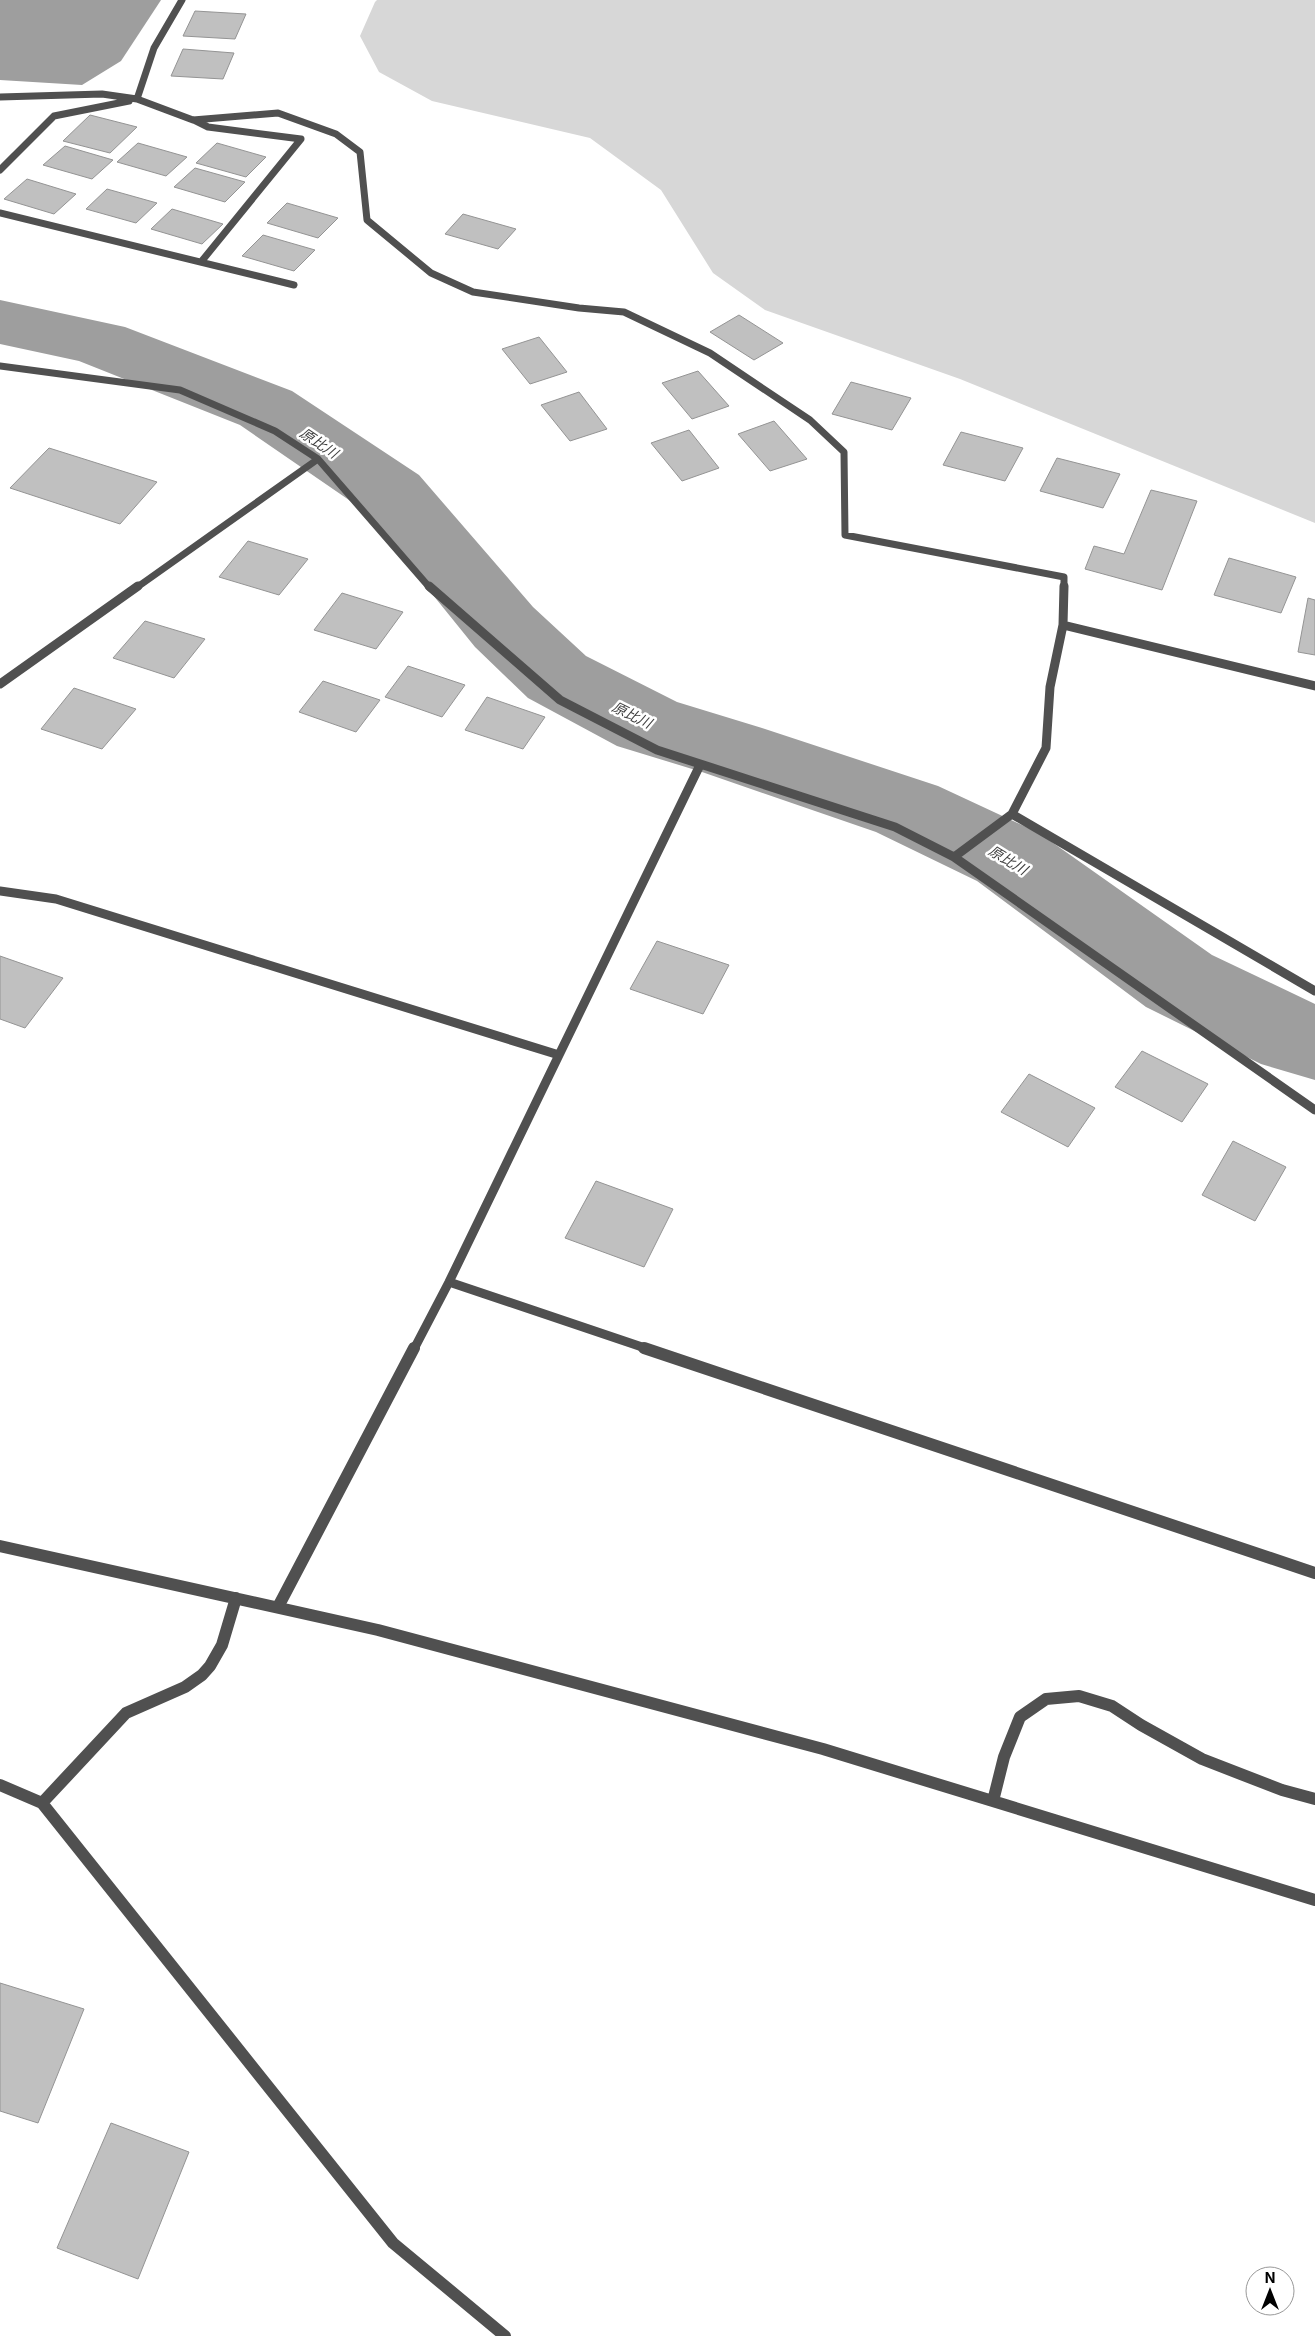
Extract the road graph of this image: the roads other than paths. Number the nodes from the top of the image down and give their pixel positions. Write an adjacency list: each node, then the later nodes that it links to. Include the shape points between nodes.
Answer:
1 (182, 0): 3 (street, via 154,48)
2 (0, 97): 3 (street, via 102,94)
3 (137, 99): 4 (street); 5 (street, via 54,116)
4 (193, 120): 7 (street, via 208,127 301,139); 11 (street, via 278,113 336,134 360,152 367,220 431,273 473,292 624,312 710,353 810,420 844,452 845,535 1064,577)
5 (0, 170)
6 (0, 212): 7 (street)
7 (201, 262): 8 (street)
8 (294, 285)
9 (0, 366): 10 (street, via 180,390 275,431)
10 (318, 459): 12 (street); 14 (street, via 425,583 560,700 658,750)
11 (1063, 625): 13 (street); 15 (street, via 1050,686 1046,748)
12 (0, 684)
13 (1315, 686)
14 (700, 764): 16 (street, via 895,827); 19 (street)
15 (1012, 814): 16 (street); 18 (street)
16 (954, 856): 20 (street)
17 (0, 891): 19 (street, via 56,898)
18 (1315, 991)
19 (559, 1055): 21 (street)
20 (1315, 1110)
21 (450, 1282): 23 (street); 25 (street)
22 (0, 1546): 24 (street)
23 (1315, 1573)
24 (236, 1598): 25 (street); 29 (street, via 215,1660 204,1674 194,1682 126,1713)
25 (278, 1607): 28 (street, via 378,1630 804,1744)
26 (0, 1785): 29 (street)
27 (1315, 1799): 28 (street, via 1282,1790 1202,1759 1112,1706 1079,1696 1046,1698 1020,1717 1004,1757)
28 (994, 1801): 30 (street)
29 (42, 1803): 31 (street, via 393,2243)
30 (1315, 1900)
31 (505, 2336)

